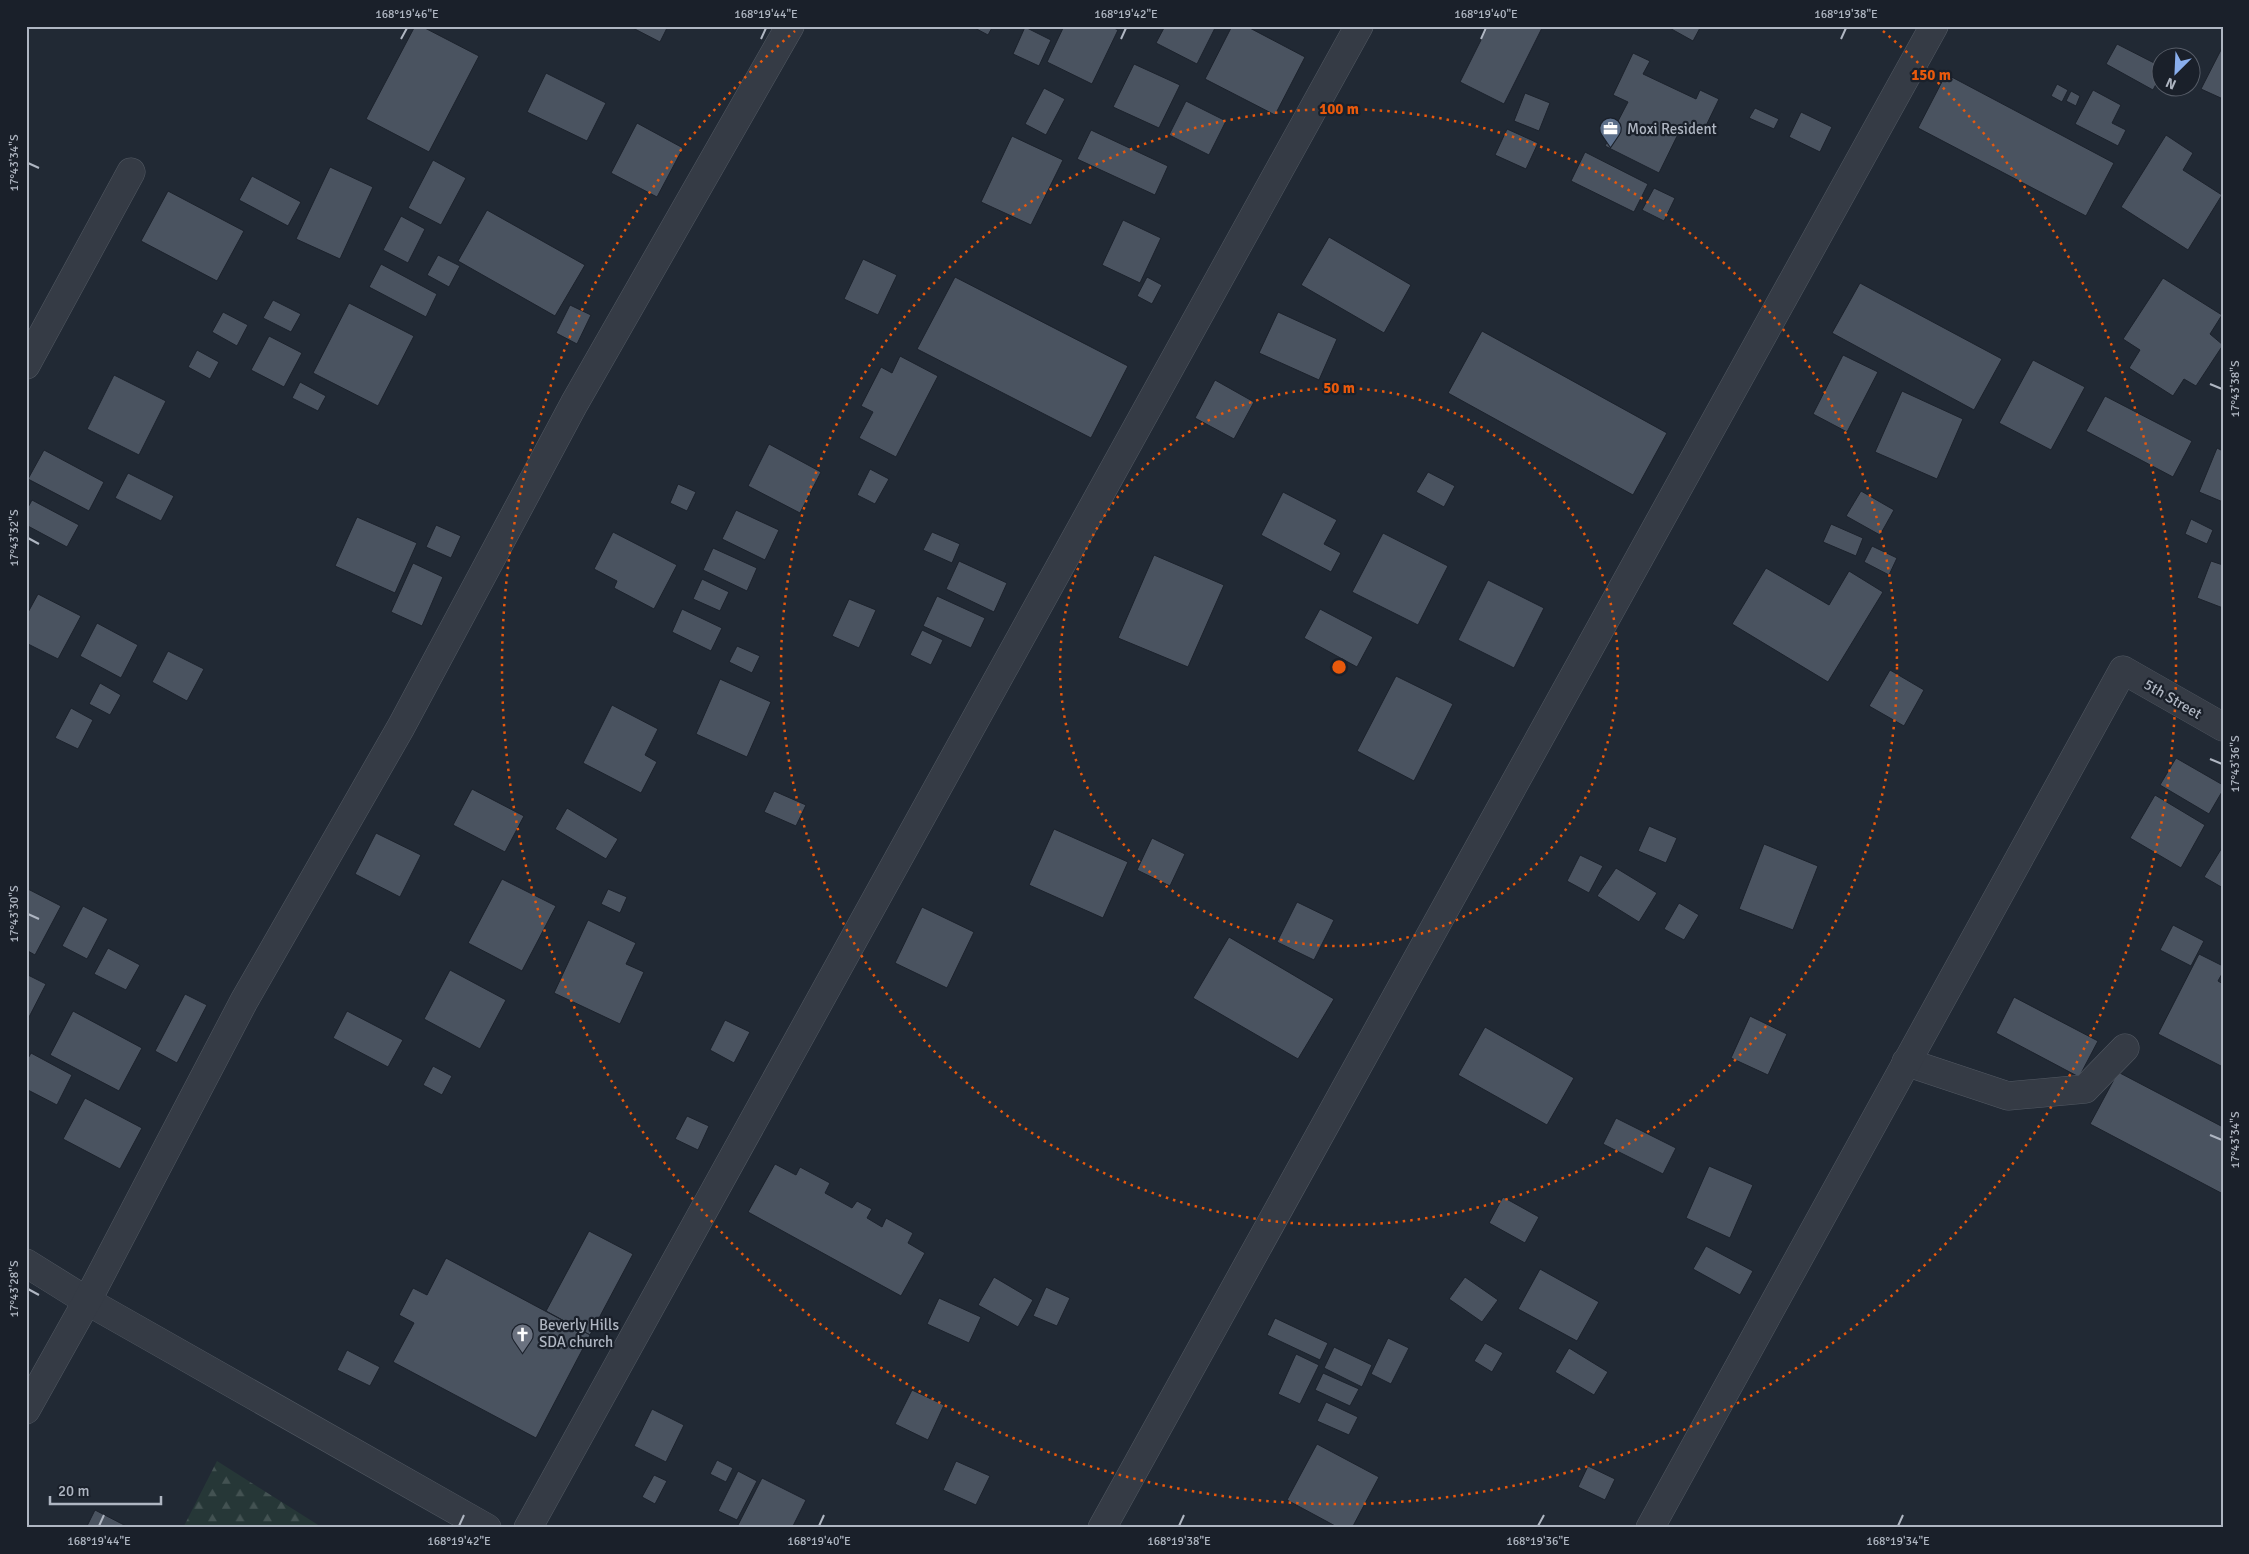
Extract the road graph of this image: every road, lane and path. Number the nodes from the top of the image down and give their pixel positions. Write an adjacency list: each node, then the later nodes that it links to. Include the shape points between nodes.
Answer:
1 (790, 26): 10 (street, via 574,404 401,727 244,1001)
2 (1359, 26): 13 (street)
3 (1934, 26): 14 (street)
4 (131, 172): 5 (street)
5 (26, 365)
6 (2223, 727): 8 (street, 5th Street, via 2123,670)
7 (2126, 1048): 8 (street, via 2085,1089 2008,1096)
8 (1906, 1062): 15 (street)
9 (26, 1263): 10 (street)
10 (86, 1301): 11 (street); 12 (street)
11 (26, 1410)
12 (487, 1528)
13 (528, 1528)
14 (1102, 1528)
15 (1650, 1528)

